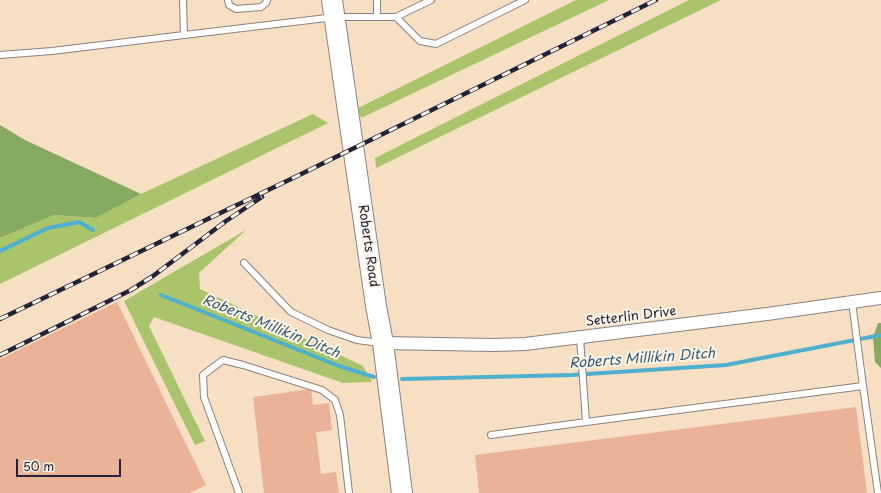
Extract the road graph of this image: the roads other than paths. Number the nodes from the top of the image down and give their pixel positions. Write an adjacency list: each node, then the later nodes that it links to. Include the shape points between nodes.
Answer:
1 (183, 0): 10 (lane)
2 (228, 0): 3 (lane, via 229,5 236,8 261,7)
3 (267, 0)
4 (377, 0): 8 (lane)
5 (431, 0): 9 (lane)
6 (525, 0): 9 (lane, via 436,44 420,41)
7 (333, 8): 8 (lane); 10 (lane); 16 (main road, Roberts Road, via 376,306)
8 (377, 17): 9 (lane)
9 (396, 17)
10 (184, 35): 11 (lane)
11 (0, 55)
12 (244, 263): 16 (lane, via 290,312 357,340)
13 (881, 298): 14 (street, Setterlin Drive)
14 (852, 302): 15 (street, Setterlin Drive); 17 (lane)
15 (580, 338): 16 (street, Setterlin Drive, via 494,345); 18 (lane)
16 (384, 343): 22 (main road, Roberts Road)
17 (863, 386): 18 (lane); 23 (lane)
18 (586, 422): 19 (lane)
19 (491, 435)
20 (238, 493): 21 (lane, via 204,397 203,375 223,360 322,390 335,400 340,415)
21 (349, 493)
22 (402, 493)
23 (878, 493)

